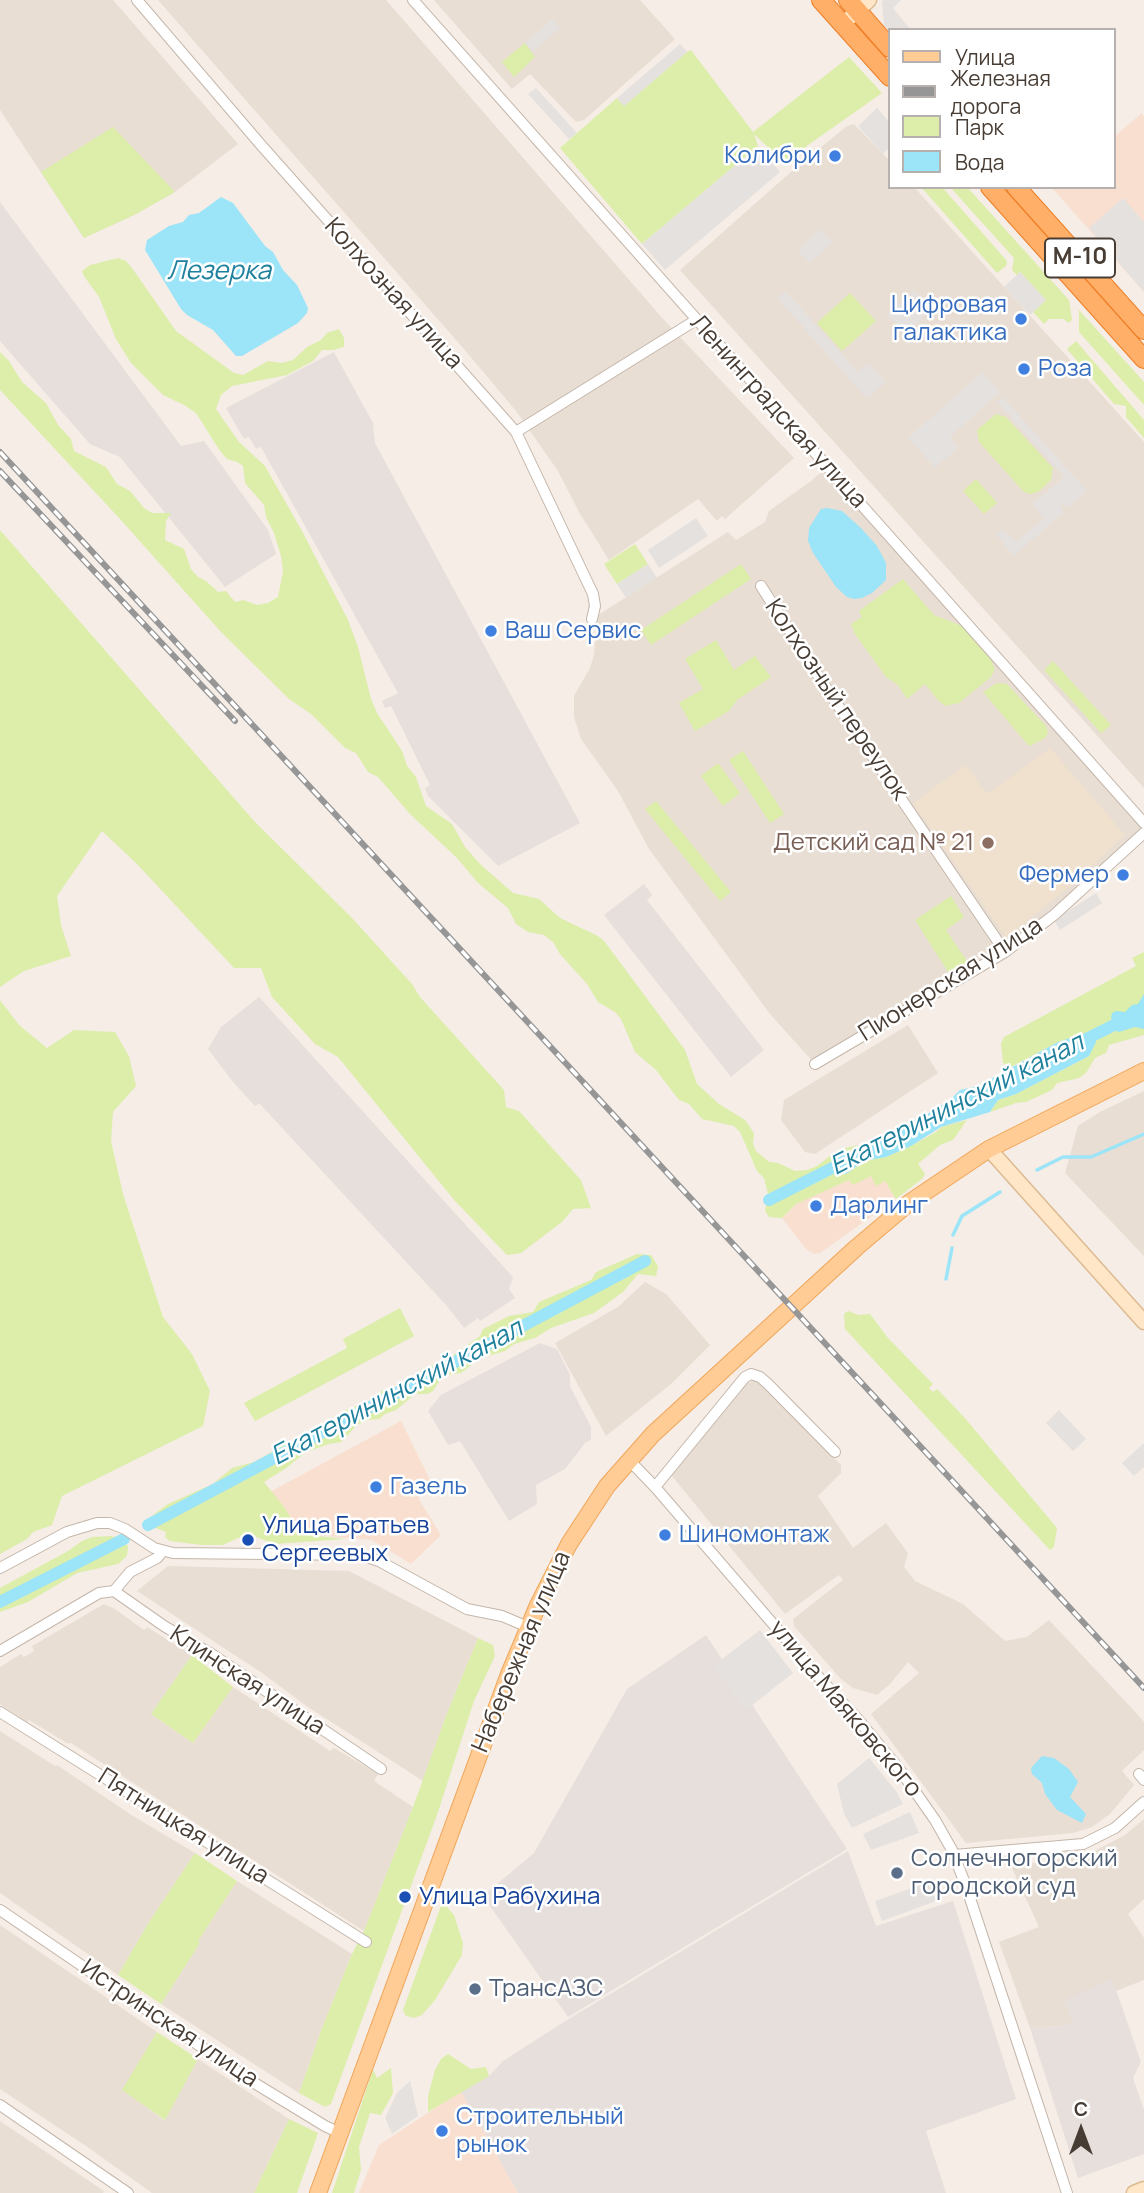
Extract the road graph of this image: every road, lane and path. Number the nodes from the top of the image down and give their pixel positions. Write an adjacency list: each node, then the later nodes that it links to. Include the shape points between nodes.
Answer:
1 (137, 0): 13 (street, Колхозная улица)
2 (413, 0): 10 (street, Ленинградская улица)
3 (821, 0): 5 (highway)
4 (858, 4): 5 (street); 6 (highway)
5 (843, 24): 7 (highway)
6 (888, 45)
7 (888, 75)
8 (992, 189): 12 (highway, М-10)
9 (1018, 189): 11 (highway, М-10)
10 (696, 320): 13 (street); 16 (street, Ленинградская улица)
11 (1144, 330)
12 (1144, 359)
13 (516, 432): 15 (street, Колхозная улица, via 593,594)
14 (761, 586): 18 (street, Колхозный переулок)
15 (592, 619)
16 (1144, 823)
17 (1144, 833): 18 (street, Пионерская улица, via 1054,915)
18 (1005, 952): 19 (street, Пионерская улица)
19 (815, 1064)
20 (1144, 1071): 21 (main road, Набережная улица)
21 (989, 1149): 22 (street); 24 (main road, Набережная улица, via 929,1188 856,1247)
22 (1144, 1322)
23 (835, 1452): 25 (street, via 768,1384 751,1374)
24 (629, 1460): 25 (street, улица Маяковского); 29 (main road, Набережная улица, via 569,1544)
25 (655, 1487): 34 (street, улица Маяковского, via 884,1751)
26 (163, 1552): 27 (street, via 125,1529 97,1523 67,1532); 28 (street, via 130,1572); 29 (street, via 360,1555 467,1609)
27 (0, 1568)
28 (114, 1591): 30 (street, via 99,1594); 32 (street, Клинская улица)
29 (528, 1627): 38 (main road, Набережная улица)
30 (0, 1651)
31 (0, 1712): 36 (street, Пятницкая улица)
32 (381, 1769)
33 (1144, 1802): 34 (street, via 1115,1828 1083,1844)
34 (954, 1855): 43 (street, улица Маяковского)
35 (0, 1910): 38 (street, Истринская улица, via 256,2084)
36 (366, 1942)
37 (0, 2105): 39 (street)
38 (340, 2133): 42 (main road, Набережная улица)
39 (114, 2189): 41 (street)
40 (1144, 2189): 44 (street)
41 (128, 2193)
42 (318, 2193)
43 (1067, 2193)
44 (1133, 2193)

